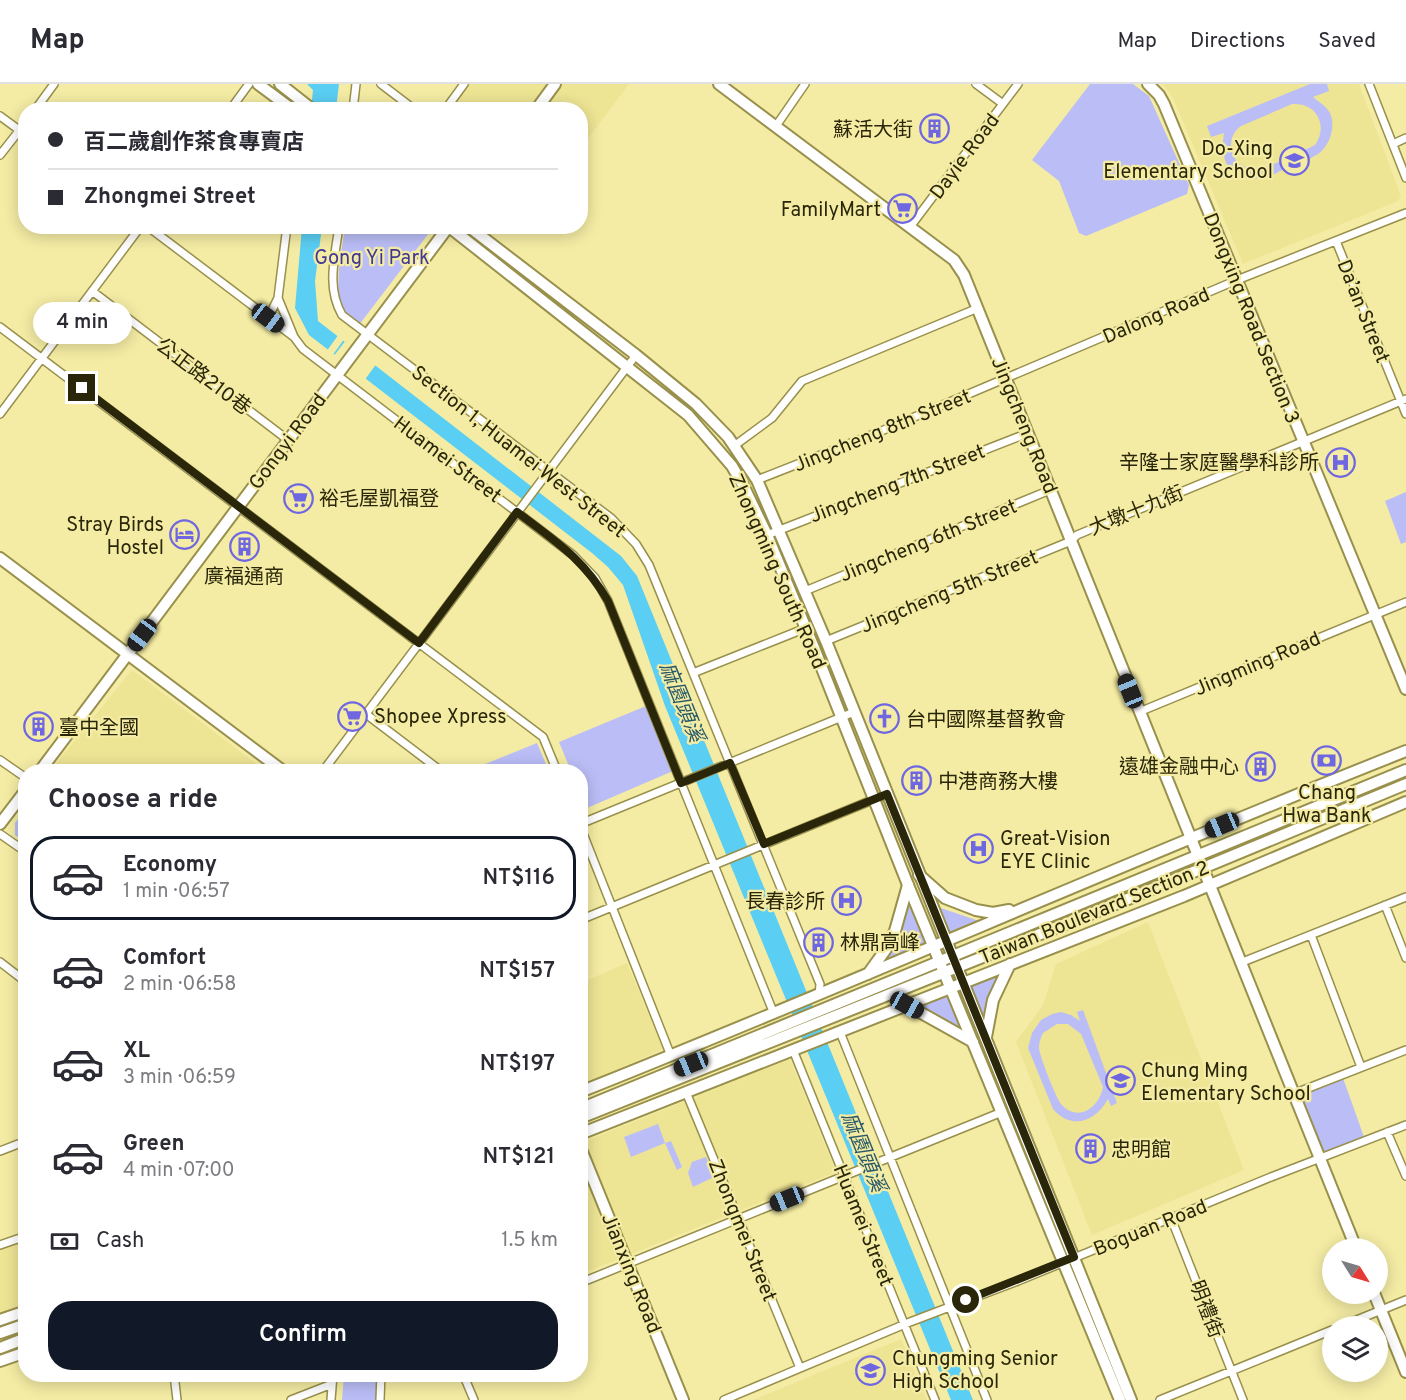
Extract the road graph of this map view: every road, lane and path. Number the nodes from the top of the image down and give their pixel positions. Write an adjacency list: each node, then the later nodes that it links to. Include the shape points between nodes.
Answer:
1 (54, 84): 15 (street)
2 (249, 84): 16 (street)
3 (258, 84): 17 (main road)
4 (280, 84): 18 (main road)
5 (356, 84): 19 (street)
6 (381, 84): 20 (street)
7 (464, 84): 21 (street)
8 (555, 84): 22 (main road)
9 (719, 84): 25 (main road, Jingcheng Road)
10 (805, 84): 25 (street)
11 (976, 84): 23 (street)
12 (1018, 84): 23 (street, Dayie Road)
13 (1148, 84): 42 (main road, Dongxing Road Section 3, via 1164,104)
14 (1369, 84): 29 (street)
15 (41, 102)
16 (236, 102)
17 (282, 102)
18 (301, 102)
19 (354, 102)
20 (405, 102)
21 (451, 102)
22 (542, 102)
23 (1003, 104): 33 (street, Dayie Road)
24 (0, 116): 26 (street)
25 (776, 126): 33 (main road, Jingcheng Road)
26 (18, 130)
27 (18, 137): 30 (street)
28 (1406, 138): 29 (street)
29 (1393, 144): 31 (street)
30 (0, 155)
31 (1406, 178)
32 (1406, 213): 41 (street, Dalong Road)
33 (910, 227): 45 (main road, Jingcheng Road, via 960,267)
34 (135, 234): 43 (street)
35 (158, 234): 46 (street, Huamei Street)
36 (286, 234): 44 (street)
37 (338, 234): 49 (street, Section 1, Huamei West Street, via 332,274 334,298 342,315)
38 (443, 234): 49 (main road, Gongyi Road)
39 (457, 234): 52 (main road, Zhongming South Road)
40 (478, 234): 50 (main road, Zhongming South Road)
41 (1336, 241): 42 (street, Dalong Road); 55 (street, Da’an Street)
42 (1237, 280): 54 (street, Dalong Road); 60 (main road, Dongxing Road Section 3)
43 (92, 291): 51 (street); 59 (street, 公正路210巷)
44 (278, 298): 46 (street); 48 (street)
45 (978, 308): 54 (main road, Jingcheng Road); 61 (street, via 802,381 772,418)
46 (268, 318): 48 (street, Huamei Street)
47 (0, 327): 51 (street)
48 (294, 337): 53 (street, Huamei Street, via 303,349)
49 (364, 338): 53 (main road, Gongyi Road); 62 (street, Section 1, Huamei West Street)
50 (636, 355): 52 (street); 61 (main road, Zhongming South Road, via 696,404)
51 (42, 358): 56 (street); 65 (street)
52 (627, 366): 62 (street); 68 (main road, Zhongming South Road, via 688,415 718,448 743,485)
53 (338, 373): 59 (main road, Gongyi Road); 66 (street, Huamei Street)
54 (1006, 378): 58 (main road, Jingcheng Road); 63 (street, Jingcheng 8th Street)
55 (1403, 400): 57 (street, Da’an Street); 60 (street, 大墩十九街)
56 (0, 414)
57 (1406, 414)
58 (1028, 432): 64 (main road, Jingcheng Road); 67 (street, Jingcheng 7th Street)
59 (288, 440): 65 (main road, Gongyi Road)
60 (1302, 441): 69 (street, 大墩十九街, via 1077,535); 73 (main road, Dongxing Road Section 3)
61 (734, 446): 63 (main road, Zhongming South Road)
62 (546, 474): 66 (street); 78 (street, Section 1, Huamei West Street, via 611,518 636,544 649,565)
63 (757, 480): 67 (main road, Zhongming South Road)
64 (1050, 490): 69 (main road, Jingcheng Road); 71 (street, Jingcheng 6th Street)
65 (238, 506): 76 (street); 77 (main road, Gongyi Road)
66 (518, 511): 76 (street); 94 (street, Huamei Street, via 595,578)
67 (779, 529): 68 (street, Jingcheng 7th Street); 71 (main road, Zhongming South Road)
68 (767, 535): 74 (main road, Zhongming South Road)
69 (1071, 541): 75 (street, Jingcheng 5th Street); 81 (main road, Jingcheng Road)
70 (0, 558): 77 (main road)
71 (805, 591): 75 (main road, Zhongming South Road)
72 (1406, 602): 73 (street, Jingming Road)
73 (1376, 614): 79 (main road, Dongxing Road Section 3); 81 (street, Jingming Road)
74 (806, 628): 78 (street); 83 (main road, Zhongming South Road)
75 (826, 641): 80 (main road, Zhongming South Road)
76 (419, 643): 82 (street); 90 (street, via 543,736)
77 (127, 653): 86 (main road, Gongyi Road); 87 (main road)
78 (693, 673): 91 (street, Section 1, Huamei West Street)
79 (1406, 689)
80 (854, 712): 83 (street); 96 (main road, Zhongming South Road)
81 (1139, 712): 103 (main road, Jingcheng Road)
82 (366, 714): 88 (street); 89 (street)
83 (842, 717): 91 (street); 97 (main road, Zhongming South Road)
84 (1406, 751): 103 (main road, Taiwan Boulevard Section 2)
85 (0, 760): 93 (street)
86 (45, 764)
87 (274, 764)
88 (328, 764)
89 (432, 764)
90 (554, 764)
91 (728, 764): 94 (street); 104 (street, Section 1, Huamei West Street)
92 (1406, 770): 108 (main road, Taiwan Boulevard Section 2)
93 (18, 772)
94 (684, 781): 100 (street); 107 (street, Huamei Street)
95 (1406, 784): 108 (main road, Taiwan Boulevard Section 2)
96 (887, 794): 97 (street); 109 (main road, Zhongming South Road)
97 (874, 799): 104 (street); 110 (main road, Zhongming South Road)
98 (18, 800): 101 (main road)
99 (1406, 802): 111 (main road, Taiwan Boulevard Section 2)
100 (588, 822)
101 (0, 824)
102 (0, 834): 105 (street)
103 (1190, 839): 108 (main road, Jingcheng Road); 113 (main road, Taiwan Boulevard Section 2)
104 (764, 844): 107 (street); 130 (street, Section 1, Huamei West Street, via 820,984)
105 (18, 846)
106 (588, 846): 115 (street)
107 (717, 863): 115 (street); 132 (street, Huamei Street)
108 (1200, 863): 111 (main road, Jingcheng Road); 122 (main road, Taiwan Boulevard Section 2)
109 (919, 874): 113 (main road, via 945,898 976,910 993,913); 118 (main road, Zhongming South Road)
110 (908, 885): 119 (main road, Zhongming South Road); 127 (main road, via 895,931)
111 (1209, 885): 123 (main road, Jingcheng Road); 124 (main road, Taiwan Boulevard Section 2)
112 (1406, 897): 114 (street)
113 (1038, 904): 118 (main road, Taiwan Boulevard Section 2)
114 (1385, 905): 117 (street); 120 (street)
115 (612, 907): 116 (street); 139 (street)
116 (588, 917)
117 (1311, 935): 123 (street); 140 (street)
118 (947, 940): 119 (main road, Taiwan Boulevard Section 2); 122 (main road, Zhongming South Road)
119 (934, 947): 125 (main road, Zhongming South Road); 127 (main road, Taiwan Boulevard Section 2)
120 (1406, 958)
121 (0, 962): 126 (street)
122 (956, 962): 125 (main road, Taiwan Boulevard Section 2); 128 (main road, Zhongming South Road)
123 (1240, 963): 143 (main road, Jingcheng Road)
124 (1010, 964): 128 (main road, Taiwan Boulevard Section 2); 135 (main road, via 993,1000)
125 (943, 967): 129 (main road, Zhongming South Road); 133 (main road, Taiwan Boulevard Section 2, via 834,1016); 133 (main road, Taiwan Boulevard Section 2, via 824,1008)
126 (18, 976)
127 (866, 976): 130 (main road, Taiwan Boulevard Section 2)
128 (964, 982): 129 (main road, Taiwan Boulevard Section 2); 135 (main road, Zhongming South Road)
129 (951, 988): 131 (main road, Taiwan Boulevard Section 2); 136 (main road, Zhongming South Road)
130 (819, 995): 132 (main road, Taiwan Boulevard Section 2)
131 (907, 1005): 134 (main road, Taiwan Boulevard Section 2); 136 (main road)
132 (774, 1014): 139 (main road, Taiwan Boulevard Section 2)
133 (783, 1031): 144 (main road, Taiwan Boulevard Section 2); 146 (main road, Taiwan Boulevard Section 2)
134 (840, 1032): 137 (main road, Taiwan Boulevard Section 2); 152 (street)
135 (986, 1037): 162 (main road, Zhongming South Road)
136 (973, 1042): 145 (main road, Zhongming South Road)
137 (793, 1050): 142 (main road, Taiwan Boulevard Section 2); 155 (street, Huamei Street)
138 (1406, 1050): 140 (street)
139 (671, 1056): 141 (main road, Taiwan Boulevard Section 2)
140 (1361, 1067): 143 (street)
141 (588, 1089)
142 (686, 1092): 148 (main road, Taiwan Boulevard Section 2); 158 (street, Zhongmei Street)
143 (1293, 1094): 153 (main road, Jingcheng Road)
144 (588, 1106)
145 (1002, 1112): 152 (street); 162 (main road, Zhongming South Road)
146 (588, 1115)
147 (1406, 1125): 149 (street, Boguan Road)
148 (588, 1131)
149 (1387, 1132): 153 (street, Boguan Road); 156 (street)
150 (18, 1144): 151 (street)
151 (0, 1151)
152 (889, 1158): 155 (street); 167 (street)
153 (1319, 1158): 157 (street, Boguan Road); 159 (main road, Jingcheng Road)
154 (588, 1166): 163 (main road, Jianxing Road)
155 (847, 1176): 158 (street); 172 (street, Huamei Street)
156 (1406, 1176)
157 (1171, 1218): 162 (street, Boguan Road); 181 (street, 明禮街)
158 (738, 1219): 163 (street); 180 (street, Zhongmei Street)
159 (1352, 1238)
160 (18, 1239): 161 (street)
161 (0, 1245)
162 (1069, 1260): 167 (street, Boguan Road); 196 (main road); 197 (main road)
163 (629, 1265): 164 (street); 192 (main road, Jianxing Road)
164 (588, 1280)
165 (1406, 1300): 168 (street)
166 (1379, 1304): 168 (main road)
167 (948, 1307): 172 (street, Boguan Road); 195 (street)
168 (1381, 1310): 170 (street); 182 (main road)
169 (18, 1314): 171 (main road)
170 (1366, 1316)
171 (0, 1320)
172 (907, 1323): 180 (street); 194 (street, Huamei Street)
173 (18, 1326): 174 (main road)
174 (0, 1333)
175 (1322, 1334): 181 (street)
176 (18, 1341): 177 (main road)
177 (0, 1348)
178 (18, 1355): 179 (main road)
179 (0, 1361)
180 (800, 1368): 193 (street)
181 (1231, 1371): 198 (street); 199 (street, 明禮街)
182 (1406, 1372)
183 (175, 1382): 187 (street)
184 (381, 1382): 190 (street)
185 (467, 1382): 191 (street)
186 (332, 1384): 188 (street); 189 (street)
187 (177, 1400)
188 (291, 1400)
189 (331, 1400)
190 (380, 1400)
191 (474, 1400)
192 (683, 1400)
193 (724, 1400)
194 (935, 1400)
195 (987, 1400)
196 (1120, 1400)
197 (1131, 1400)
198 (1160, 1400)
199 (1242, 1400)

